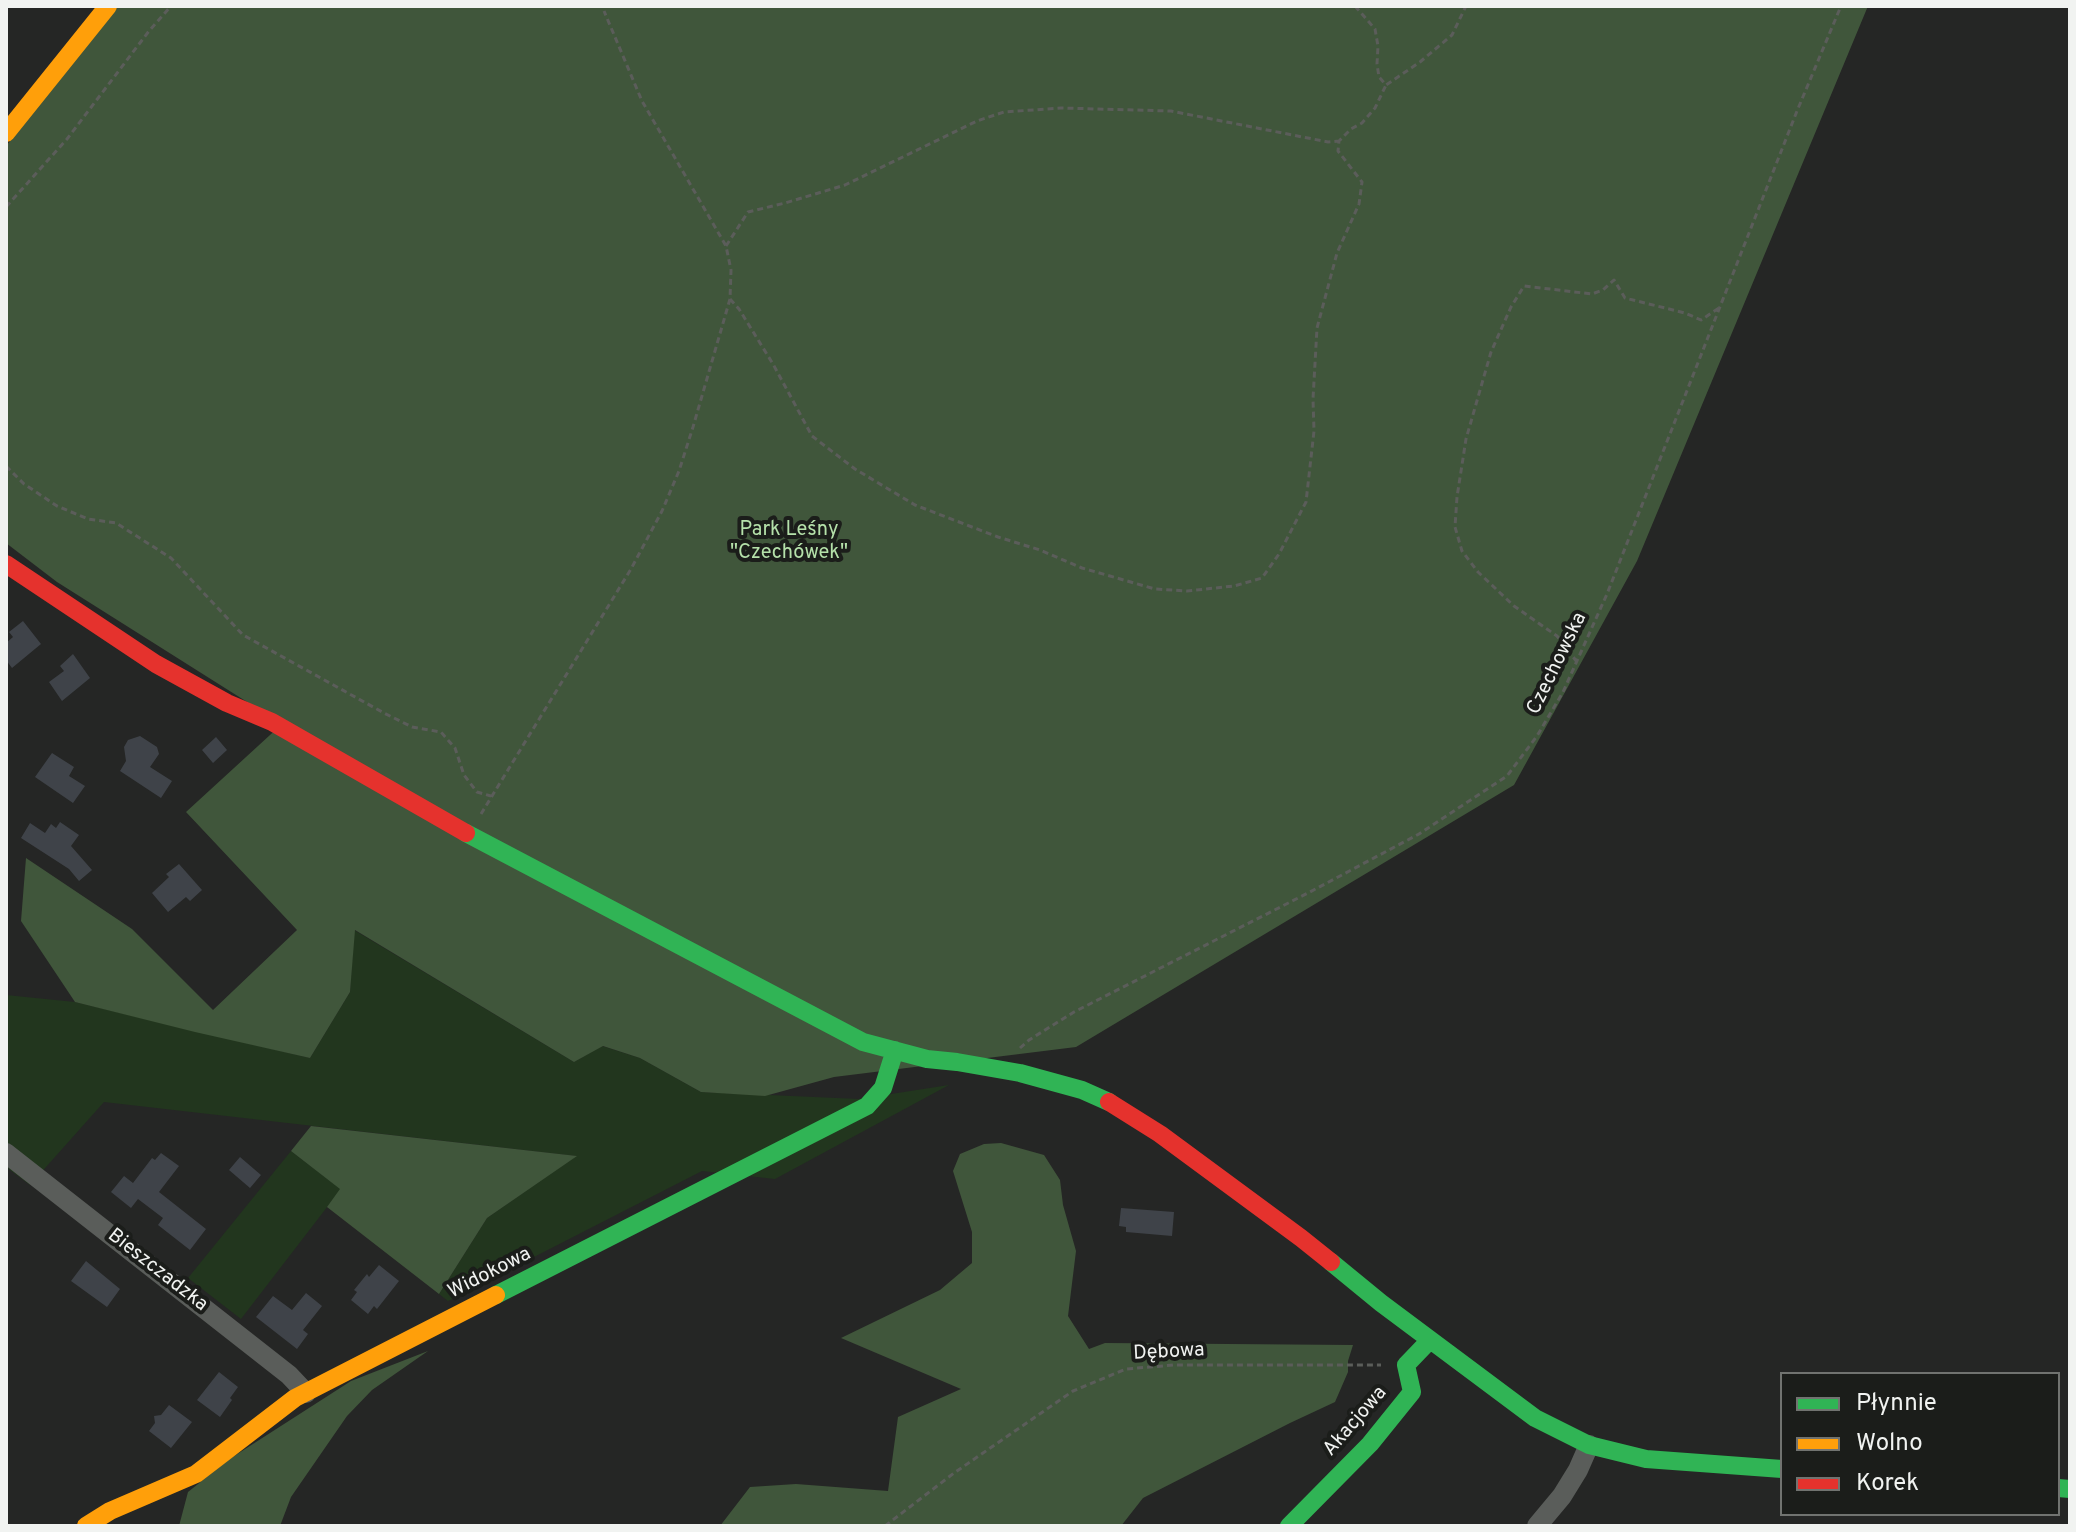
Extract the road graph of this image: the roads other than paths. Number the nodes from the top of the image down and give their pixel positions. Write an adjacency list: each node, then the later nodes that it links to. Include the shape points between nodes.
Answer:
1 (108, 6): 2 (street)
2 (6, 133)
3 (6, 564): 4 (street, via 156,664 227,703 272,722 469,835 863,1042)
4 (895, 1050): 6 (street, via 1034,1076 1117,1106 1301,1238); 7 (street, Widokowa, via 883,1088 867,1106)
5 (6, 1153): 7 (street, Bieszczadzka)
6 (1430, 1340): 8 (street, via 1535,1418); 11 (street, Akacjowa, via 1406,1365 1412,1392 1370,1444)
7 (306, 1393): 10 (street, Widokowa, via 196,1474)
8 (1589, 1445): 9 (street, via 1646,1459); 12 (street, via 1562,1496)
9 (1780, 1469)
10 (86, 1526)
11 (1289, 1526)
12 (1537, 1526)

